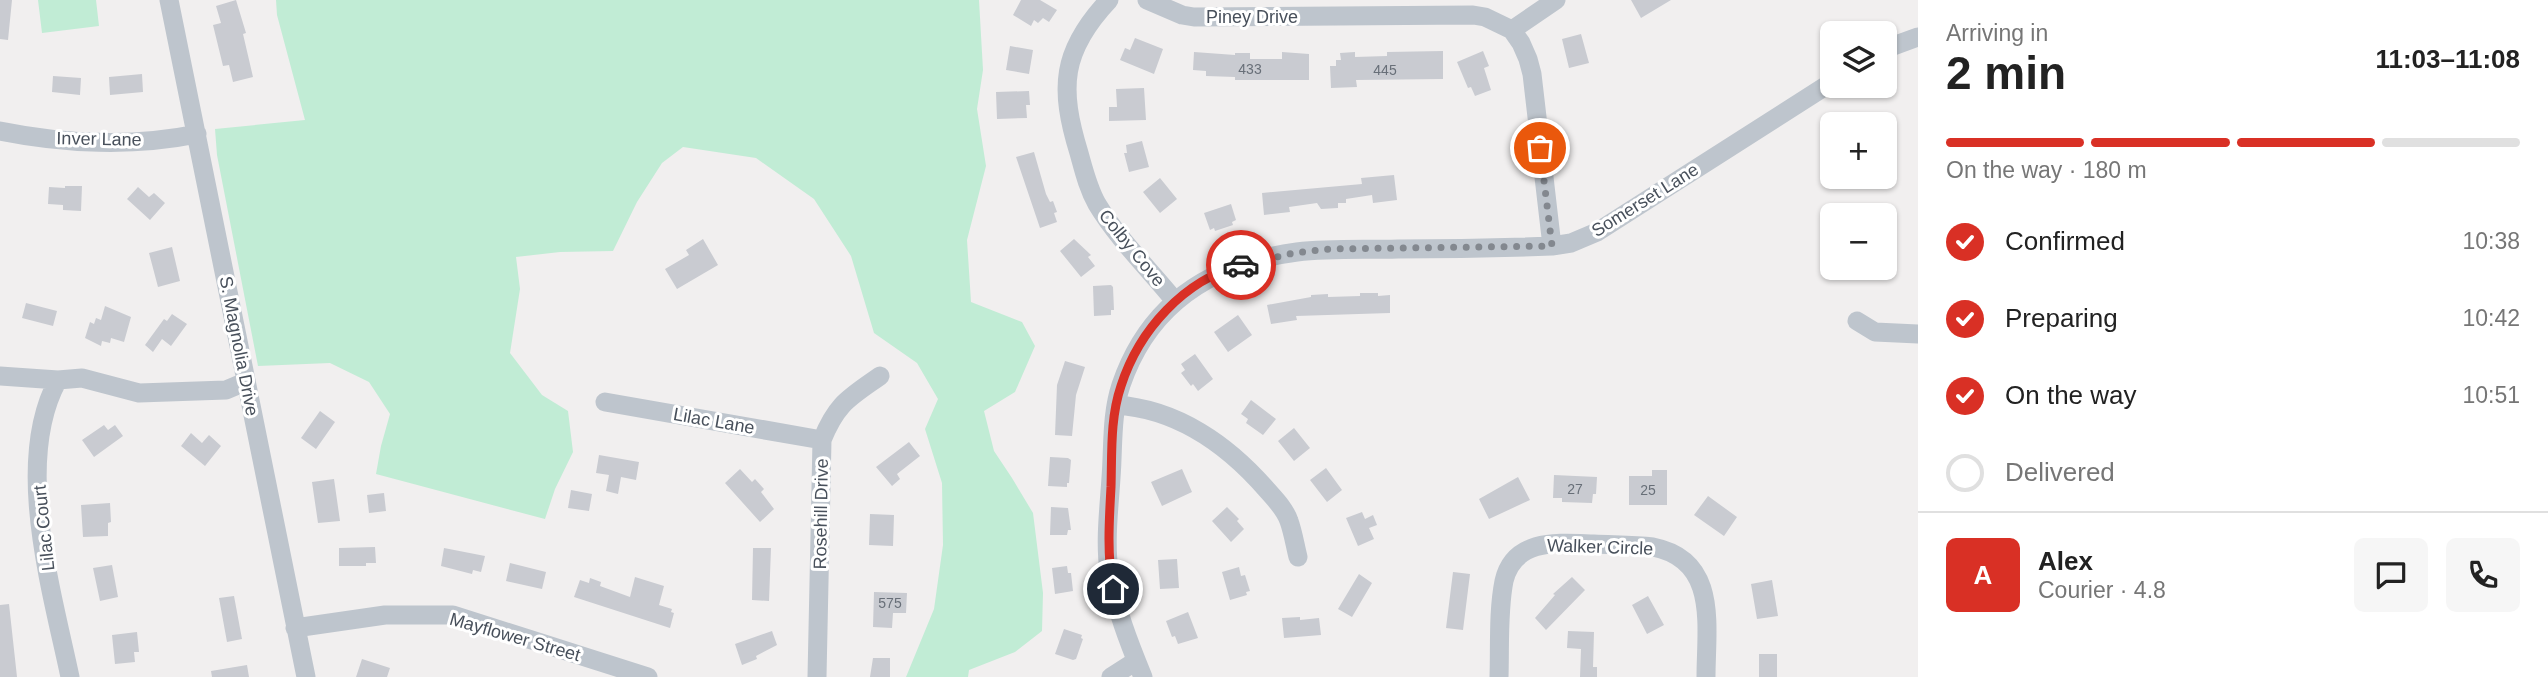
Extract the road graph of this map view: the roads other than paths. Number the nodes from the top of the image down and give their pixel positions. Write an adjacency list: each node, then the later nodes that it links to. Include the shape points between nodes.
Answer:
1 (1108, 0): 12 (street, Colby Cove, via 1081,34 1071,56 1066,89 1069,120 1096,203)
2 (1147, 0): 5 (street, Piney Drive, via 1194,17 1473,15)
3 (1556, 0): 5 (street)
4 (170, 8): 10 (street, S. Magnolia Drive)
5 (1511, 30): 11 (street, via 1532,74)
6 (1918, 37): 7 (street)
7 (1897, 45)
8 (1820, 90): 11 (street, Somerset Lane, via 1597,232)
9 (0, 131): 10 (street, Inver Lane, via 120,143)
10 (197, 134): 18 (street, S. Magnolia Drive)
11 (1552, 246): 12 (street, Somerset Lane, via 1345,248 1294,253 1233,268 1197,284)
12 (1175, 301): 20 (street, Somerset Lane, via 1131,362)
13 (1857, 321): 14 (street, via 1875,332)
14 (1918, 334)
15 (0, 376): 17 (street)
16 (880, 376): 21 (street, Rosehill Drive, via 839,407)
17 (58, 380): 18 (street, via 82,378 139,393 165,394 226,390); 25 (street, Lilac Court, via 43,421 37,493)
18 (245, 382): 23 (street, S. Magnolia Drive)
19 (605, 402): 21 (street, Lilac Lane)
20 (1116, 405): 22 (street, via 1159,413 1216,442 1277,502 1289,519); 24 (street, Somerset Lane, via 1108,562 1116,604)
21 (822, 440): 28 (street, Rosehill Drive)
22 (1298, 557)
23 (295, 628): 26 (street, S. Magnolia Drive); 27 (street, Mayflower Street, via 385,615 453,615)
24 (1140, 669): 29 (street)
25 (69, 677)
26 (306, 677)
27 (648, 677)
28 (817, 677)
29 (1111, 677)
30 (1499, 677): 31 (street, Walker Circle, via 1505,578 1517,557 1552,543 1653,547 1686,562 1705,595)
31 (1706, 677)

